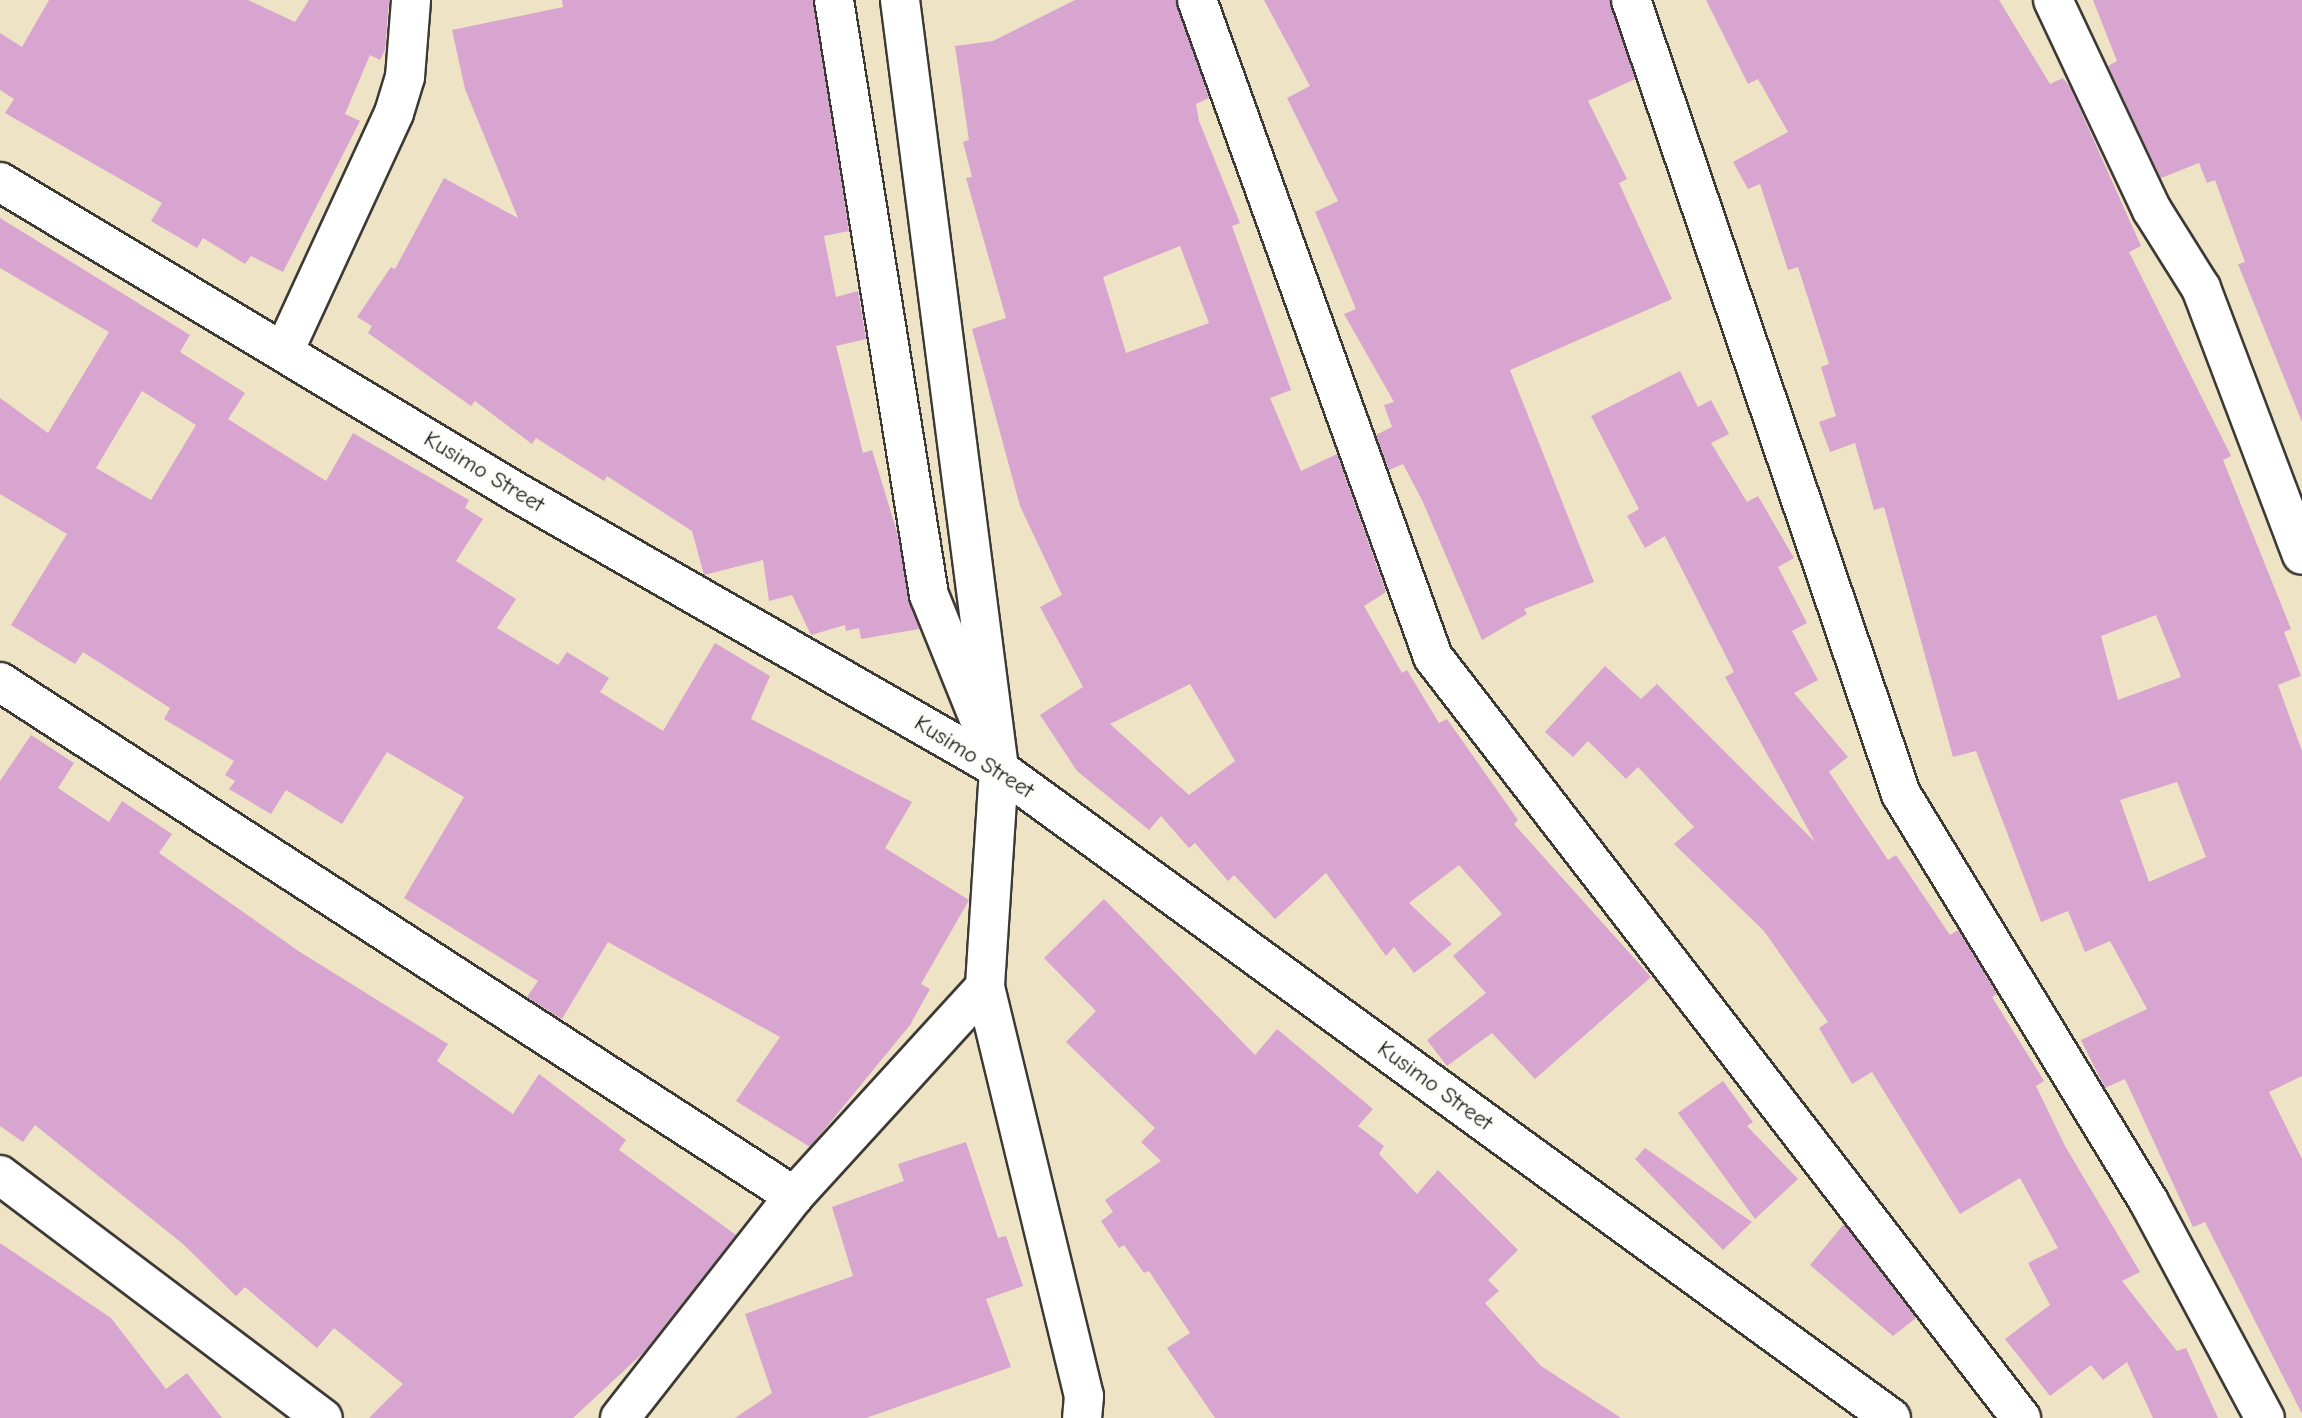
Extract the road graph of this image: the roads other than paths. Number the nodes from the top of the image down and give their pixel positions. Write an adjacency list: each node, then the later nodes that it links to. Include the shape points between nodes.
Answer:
1 (411, 0): 8 (street, via 405,77 394,113)
2 (834, 0): 11 (street, via 929,594)
3 (900, 0): 11 (street)
4 (1196, 0): 19 (street, via 1433,657)
5 (1632, 0): 20 (street, via 1901,794 2149,1202)
6 (2053, 0): 9 (street, via 2152,210 2201,288)
7 (0, 182): 8 (street, Kusimo Street, via 129,264)
8 (285, 349): 11 (street, Kusimo Street, via 516,492)
9 (2302, 555)
10 (0, 682): 14 (street)
11 (999, 769): 12 (street); 18 (street, Kusimo Street)
12 (985, 987): 14 (street); 15 (street)
13 (0, 1175): 16 (street)
14 (794, 1196): 17 (street)
15 (1091, 1411)
16 (323, 1418)
17 (620, 1418)
18 (1891, 1418)
19 (2021, 1418)
20 (2265, 1418)

